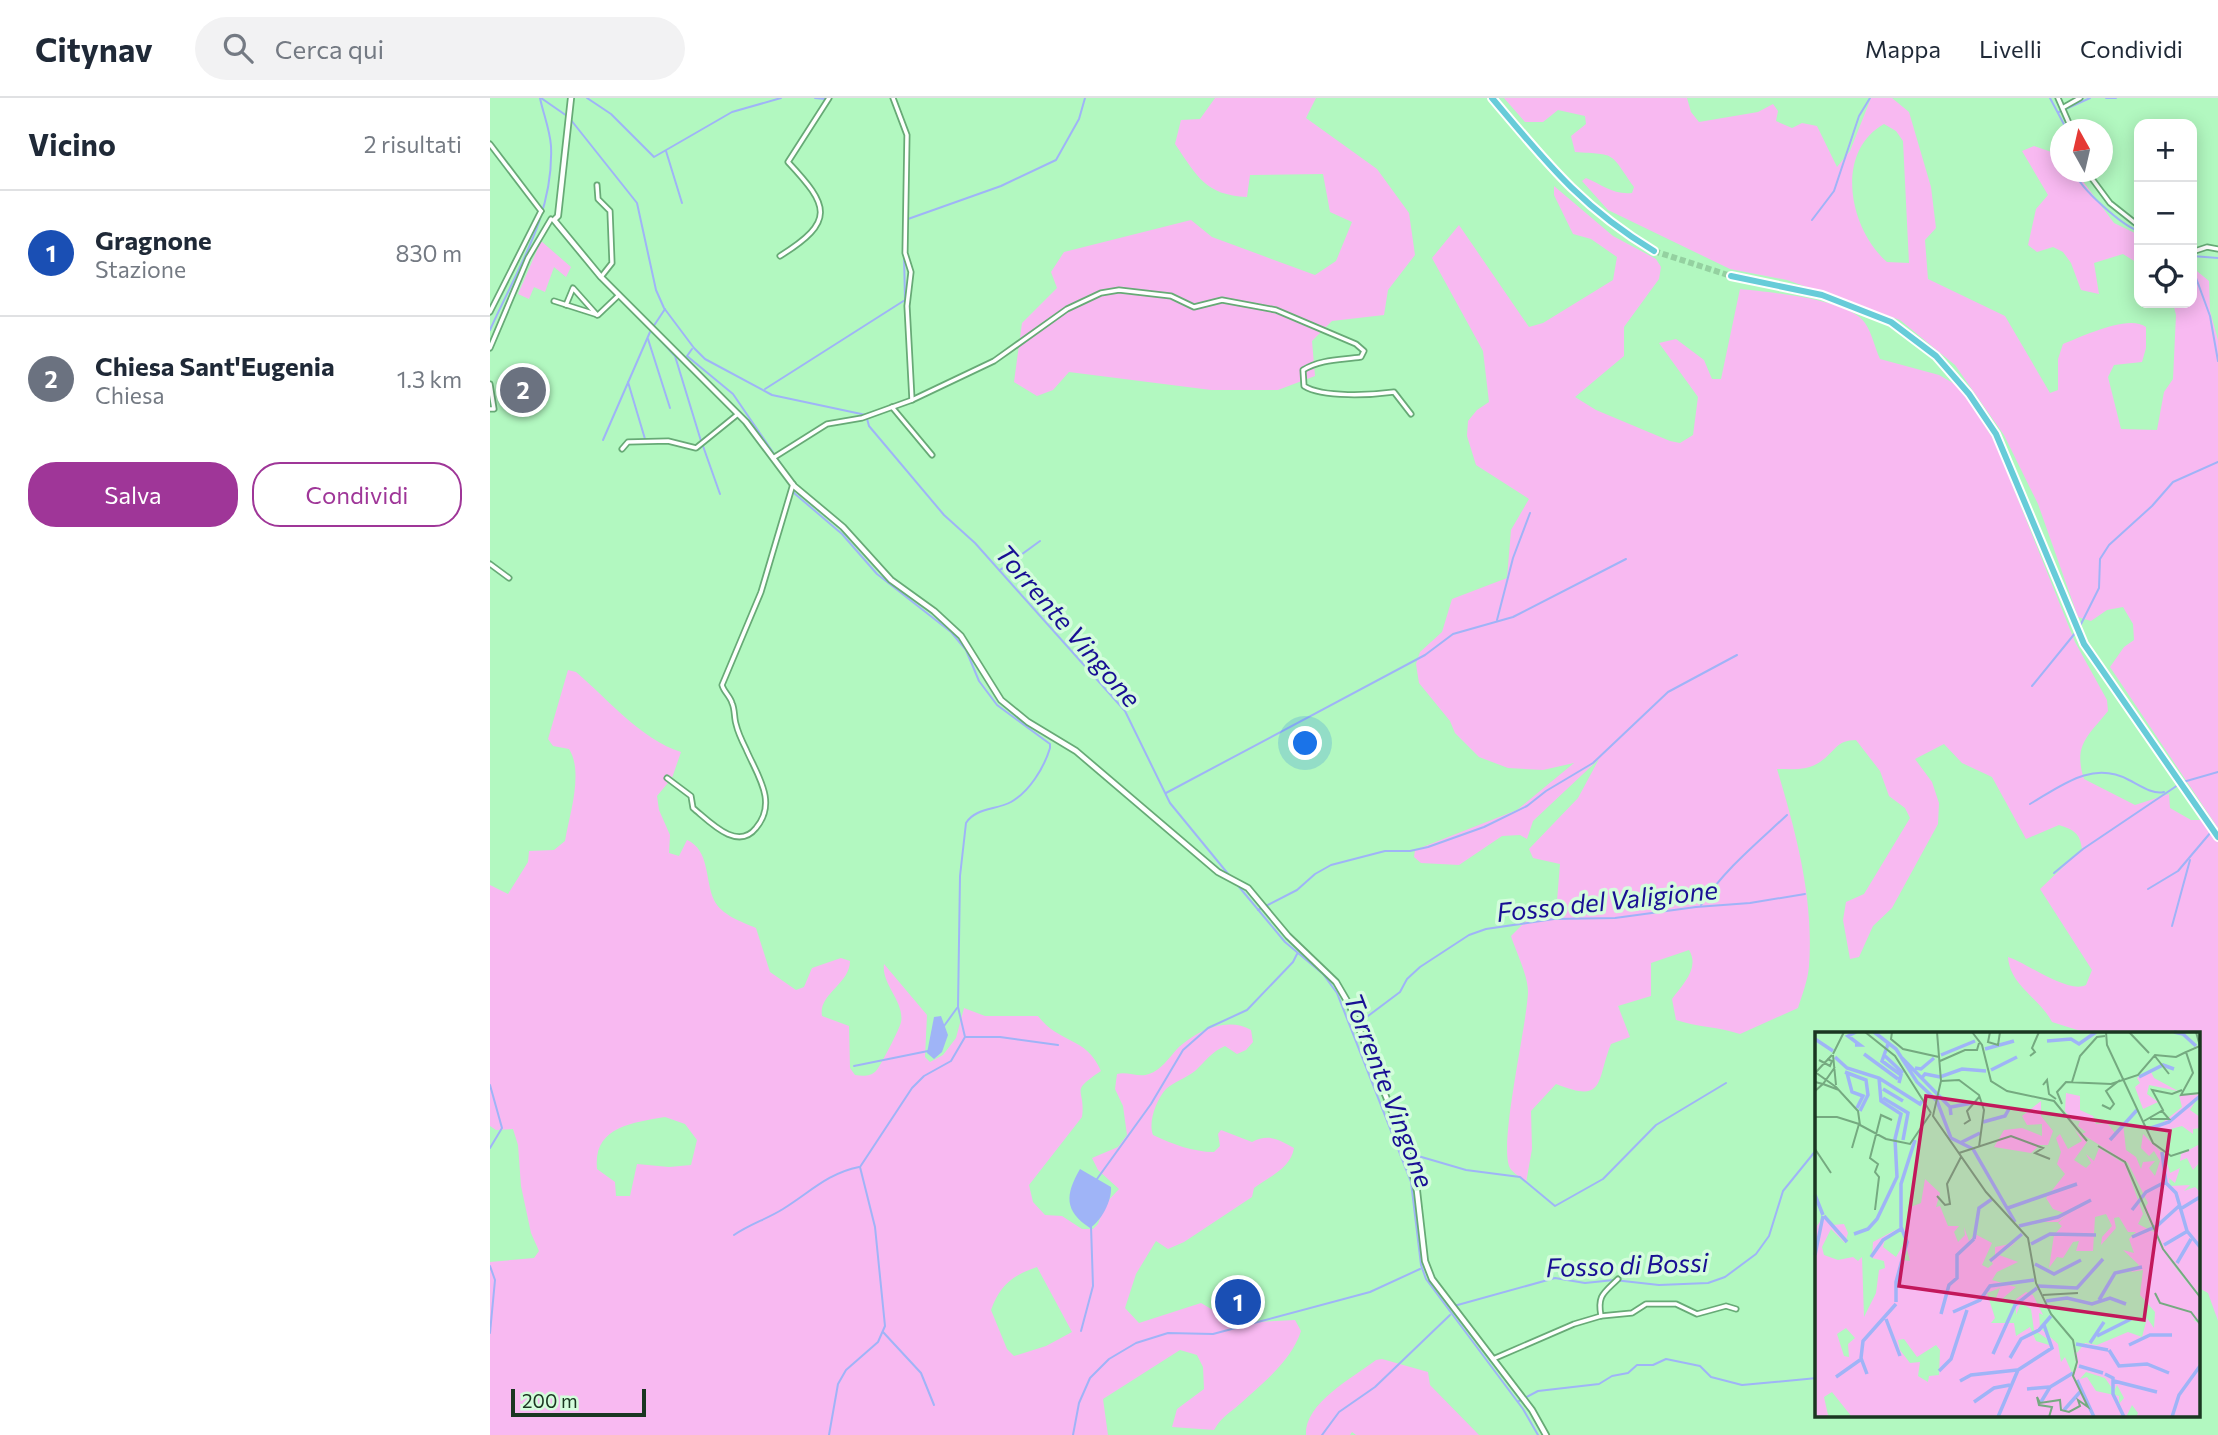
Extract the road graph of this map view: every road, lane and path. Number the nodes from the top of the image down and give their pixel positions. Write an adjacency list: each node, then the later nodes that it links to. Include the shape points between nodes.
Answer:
1 (571, 98): 13 (street, via 558,216)
2 (829, 98): 18 (street, via 788,162 818,195 820,219 808,239)
3 (893, 98): 28 (street, via 906,135 905,253 911,272 907,306)
4 (1492, 98): 17 (main road, via 1590,208)
5 (2058, 98): 7 (street)
6 (2080, 98): 7 (street)
7 (2064, 107): 8 (street)
8 (2068, 119)
9 (490, 144): 12 (street)
10 (2094, 182): 14 (street, via 2110,203)
11 (597, 185): 19 (street, via 598,199 610,211 612,263)
12 (543, 212): 13 (street); 24 (street)
13 (552, 219): 19 (street); 26 (street, via 528,258)
14 (2134, 222)
15 (2218, 249): 16 (street)
16 (2197, 250)
17 (1654, 251)
18 (780, 256)
19 (601, 276): 21 (street)
20 (1731, 276): 40 (main road, via 1822,295 1891,322 1936,356 1969,394 1996,434 2084,644)
21 (619, 295): 25 (street); 31 (street)
22 (554, 301): 23 (street)
23 (566, 305): 25 (street); 25 (street, via 573,288)
24 (490, 312)
25 (597, 315)
26 (490, 348)
27 (490, 384): 30 (street, via 495,398 494,409)
28 (912, 400): 29 (street); 32 (street, via 994,361 1067,309 1119,290 1171,296 1194,307 1222,300 1276,310 1356,344 1364,351 1362,357 1311,365 1303,370 1304,386 1374,395 1394,392)
29 (892, 407): 34 (street); 35 (street, via 827,424)
30 (490, 409)
31 (737, 414): 33 (street, via 696,448 668,441 628,442); 35 (street)
32 (1411, 415)
33 (622, 449)
34 (932, 455)
35 (773, 457): 36 (street)
36 (793, 484): 39 (street, via 761,592 722,685 732,701 747,752 763,779 766,809 762,822 753,833 727,835 693,808 691,796); 44 (street, via 843,527 891,580 961,636 1001,700 1076,751 1225,876 1248,888 1336,982 1350,1006 1407,1151 1418,1191 1425,1261 1434,1282)
37 (490, 564): 38 (street)
38 (509, 578)
39 (667, 778)
40 (2218, 837)
41 (1616, 1280): 43 (street, via 1598,1301)
42 (1736, 1309): 43 (street, via 1726,1306 1697,1314 1676,1304 1646,1304 1632,1313)
43 (1601, 1316): 44 (street)
44 (1493, 1359): 45 (street)
45 (1546, 1435)

